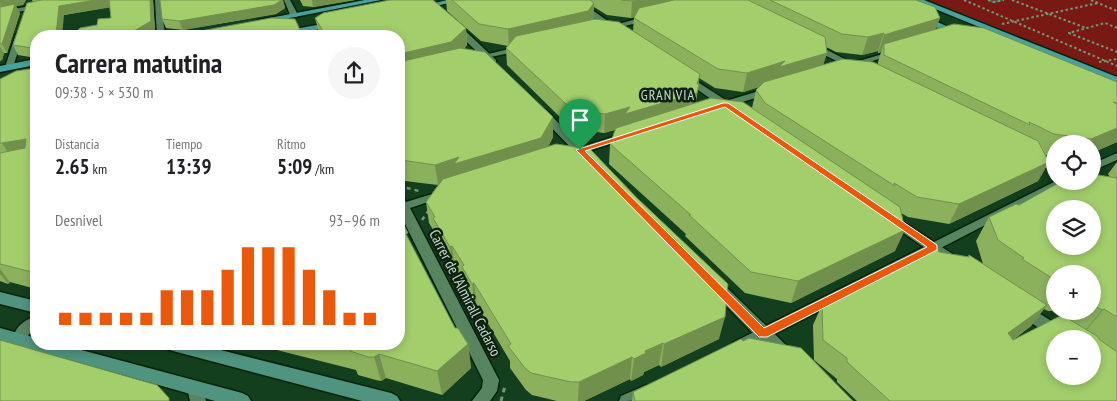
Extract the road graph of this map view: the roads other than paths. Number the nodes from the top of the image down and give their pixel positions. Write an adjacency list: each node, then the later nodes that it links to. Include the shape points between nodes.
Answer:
1 (158, 0): 25 (street)
2 (287, 0): 15 (street)
3 (377, 0): 11 (main road)
4 (459, 0): 7 (main road)
5 (573, 0): 23 (street)
6 (917, 0): 18 (main road)
7 (447, 1): 12 (main road)
8 (46, 6): 10 (street)
9 (414, 9): 12 (main road)
10 (26, 12): 13 (street); 40 (street)
11 (314, 12): 15 (main road); 22 (main road)
12 (440, 12): 36 (street)
13 (0, 13)
14 (912, 14): 21 (main road)
15 (294, 15): 17 (main road)
16 (658, 16): 23 (street)
17 (279, 18): 19 (main road); 26 (main road)
18 (962, 18): 21 (main road); 24 (main road)
19 (250, 23)
20 (339, 23): 22 (main road)
21 (938, 25): 28 (main road)
22 (320, 27): 27 (main road)
23 (607, 28): 29 (street)
24 (1000, 29): 32 (main road); 44 (main road)
25 (160, 30)
26 (284, 30)
27 (314, 30)
28 (957, 33): 30 (street); 31 (main road)
29 (628, 38)
30 (940, 38)
31 (970, 38)
32 (984, 39)
33 (800, 40): 39 (street)
34 (525, 47): 36 (street)
35 (904, 49): 39 (street)
36 (487, 56): 37 (street); 41 (street)
37 (469, 60)
38 (30, 63): 40 (main road)
39 (847, 67): 42 (street)
40 (4, 68)
41 (500, 69)
42 (860, 70)
43 (677, 71): 47 (street)
44 (1117, 80)
45 (779, 88): 47 (street)
46 (533, 103): 50 (street)
47 (721, 106): 48 (street)
48 (741, 115)
49 (635, 133): 50 (street)
50 (580, 150): 51 (street); 56 (street)
51 (562, 156)
52 (1028, 156): 55 (street)
53 (1117, 156): 54 (street)
54 (1101, 164)
55 (1046, 165)
56 (601, 172)
57 (1047, 190): 62 (street)
58 (450, 192): 59 (street)
59 (405, 203)
60 (405, 214): 82 (street, Carrer de l'Almirall Cadarso, via 491,380 489,391)
61 (885, 214): 62 (street)
62 (934, 247): 63 (street); 71 (street)
63 (965, 269)
64 (707, 277): 71 (street)
65 (0, 298): 67 (main road)
66 (1012, 301): 69 (street)
67 (30, 306)
68 (30, 324): 72 (street, via 21,334)
69 (1053, 330)
70 (0, 334): 72 (main road)
71 (763, 334): 76 (street); 77 (street)
72 (26, 341): 73 (main road)
73 (30, 342)
74 (55, 350): 79 (main road)
75 (196, 350): 81 (main road)
76 (729, 351)
77 (797, 367)
78 (661, 384): 83 (street)
79 (197, 394): 80 (main road)
80 (242, 401)
81 (391, 401)
82 (480, 401)
83 (627, 401)

